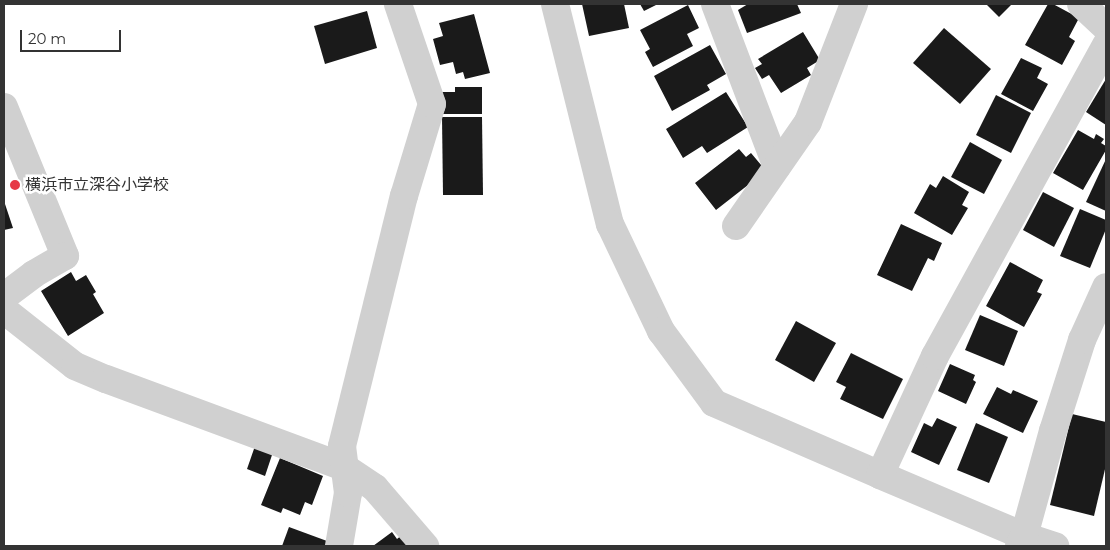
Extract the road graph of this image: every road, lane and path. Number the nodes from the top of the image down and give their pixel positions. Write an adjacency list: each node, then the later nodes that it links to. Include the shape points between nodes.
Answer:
1 (398, 4): 14 (street, via 432,104 404,196 342,446)
2 (555, 4): 15 (street, via 610,224 661,331 714,403)
3 (715, 4): 9 (street)
4 (854, 4): 9 (street, via 808,122)
5 (1081, 4): 6 (street)
6 (1106, 27)
7 (1106, 45): 15 (street, via 935,356)
8 (4, 107): 12 (street, via 64,256)
9 (777, 167): 10 (street)
10 (736, 226)
11 (1106, 287): 16 (street, via 1079,349)
12 (4, 297)
13 (4, 310): 14 (street, via 75,366)
14 (344, 467): 17 (street, via 348,493); 18 (street, via 375,488)
15 (880, 475): 16 (street)
16 (1021, 541): 19 (street)
17 (339, 546)
18 (425, 546)
19 (1055, 546)

